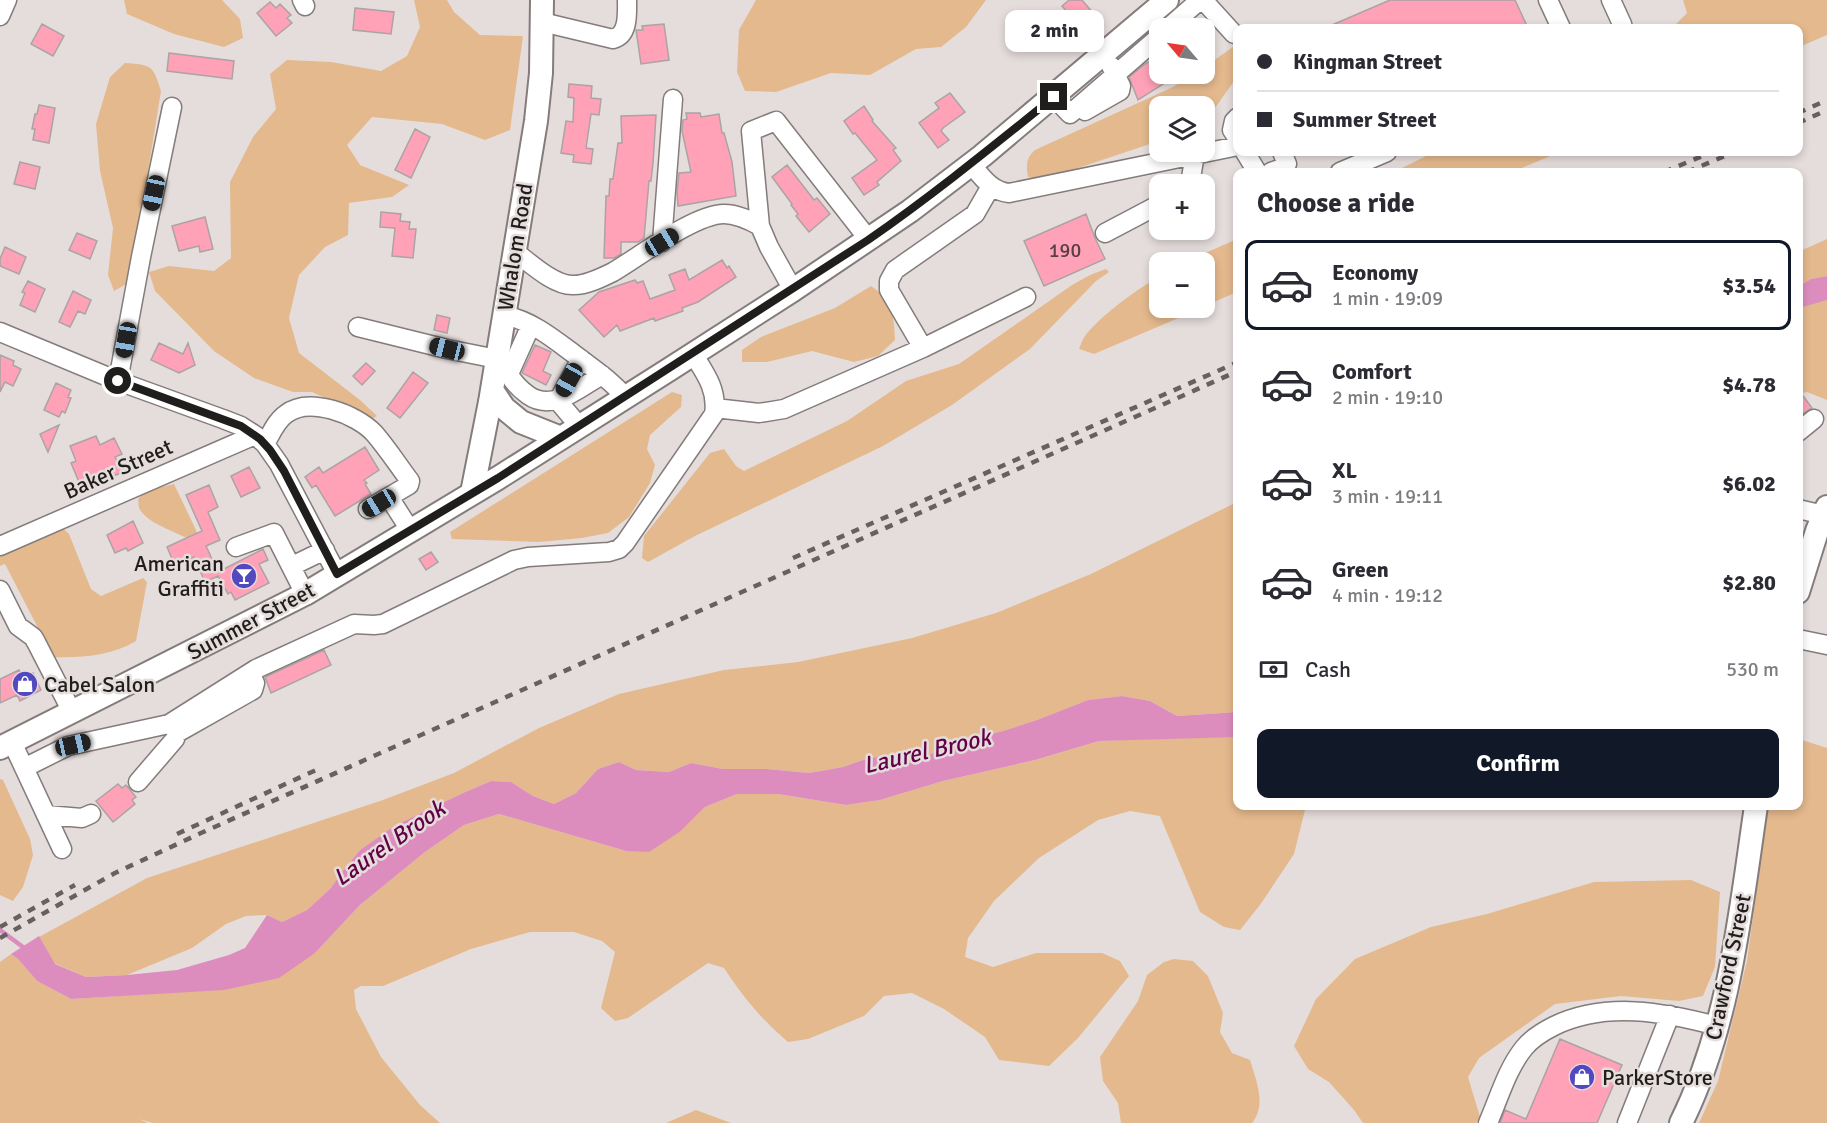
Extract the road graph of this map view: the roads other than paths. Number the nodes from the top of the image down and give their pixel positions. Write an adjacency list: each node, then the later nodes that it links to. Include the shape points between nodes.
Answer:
1 (7, 0): 8 (street)
2 (542, 0): 11 (main road, Whalom Road)
3 (627, 0): 11 (street, via 627,16 618,38)
4 (1167, 0): 9 (main road, Summer Street)
5 (1202, 0): 10 (street); 14 (street)
6 (1548, 0): 12 (street)
7 (1611, 0): 13 (street)
8 (0, 16)
9 (1161, 18)
10 (1180, 18)
11 (542, 22): 36 (main road, Whalom Road, via 539,97)
12 (1559, 24)
13 (1622, 24)
14 (1233, 33)
15 (1149, 35): 17 (main road, Summer Street)
16 (1149, 39): 18 (street)
17 (1103, 55): 18 (street); 19 (main road, Summer Street)
18 (1116, 74): 19 (street, via 1070,114)
19 (1054, 97): 27 (main road, Summer Street)
20 (673, 99): 35 (street)
21 (172, 107): 48 (street)
22 (1233, 147): 23 (street)
23 (1215, 150)
24 (1284, 156): 28 (street, via 1287,164)
25 (1378, 156): 29 (street)
26 (1157, 162): 30 (street, via 1009,193)
27 (971, 164): 30 (street); 34 (main road, Summer Street)
28 (1282, 168)
29 (1349, 168)
30 (991, 186): 43 (street, via 975,214 890,277 889,290)
31 (1149, 210): 33 (street)
32 (760, 226): 34 (street, via 751,131 776,121); 35 (street, via 734,215 717,215 701,219); 37 (street)
33 (1105, 233)
34 (868, 240): 37 (main road, Summer Street)
35 (662, 242): 36 (street, via 613,272 576,285 554,279)
36 (514, 251): 39 (main road, Whalom Road)
37 (793, 290): 44 (main road, Summer Street)
38 (1026, 297): 43 (street)
39 (504, 315): 40 (street); 46 (main road, Whalom Road)
40 (531, 325): 45 (street); 46 (street)
41 (358, 327): 46 (street, via 447,349)
42 (0, 332): 48 (street)
43 (923, 348): 51 (street, via 784,409 759,413)
44 (693, 354): 49 (main road, Summer Street); 51 (street, via 712,385)
45 (581, 359): 47 (street); 50 (street)
46 (498, 374): 50 (street, via 531,398 542,402); 54 (main road, via 504,408 521,422); 56 (main road, Whalom Road)
47 (602, 375): 49 (street); 50 (street)
48 (118, 381): 55 (street, via 241,426)
49 (625, 397): 54 (main road, Summer Street)
50 (558, 400): 54 (street)
51 (715, 408): 73 (street, via 619,549 513,560 382,624 354,624 250,673)
52 (1814, 419): 53 (street)
53 (1803, 428)
54 (570, 432): 56 (main road, Summer Street)
55 (260, 440): 57 (street, via 295,408 313,405 348,416 375,434 410,481); 62 (street, Baker Street); 64 (street, via 284,471)
56 (472, 493): 61 (main road, Summer Street)
57 (389, 497): 58 (street); 61 (street)
58 (368, 509)
59 (1803, 509): 60 (street)
60 (1826, 511): 67 (main road)
61 (410, 530): 66 (main road, Summer Street)
62 (0, 546)
63 (236, 547): 65 (street, via 274,533)
64 (325, 550): 65 (street); 66 (street)
65 (292, 566): 69 (street)
66 (337, 574): 69 (main road, Summer Street)
67 (1803, 578)
68 (0, 590): 72 (street, via 18,626 36,642)
69 (305, 594): 72 (main road, Summer Street)
70 (1803, 640): 71 (street)
71 (1827, 645)
72 (72, 712): 74 (main road, Summer Street)
73 (174, 728): 75 (street, via 68,746); 76 (street, via 175,739)
74 (6, 745): 75 (street)
75 (24, 768): 79 (street)
76 (138, 782)
77 (1755, 810): 82 (main road, Crawford Street, via 1735,953)
78 (91, 814): 79 (street, via 82,818)
79 (46, 815): 80 (street)
80 (62, 849)
81 (1670, 1015): 82 (street); 83 (street, via 1597,1012 1571,1018 1549,1029 1531,1040 1520,1054); 84 (street)
82 (1717, 1026): 85 (main road, Crawford Street, via 1707,1062)
83 (1488, 1123)
84 (1627, 1123)
85 (1681, 1123)

